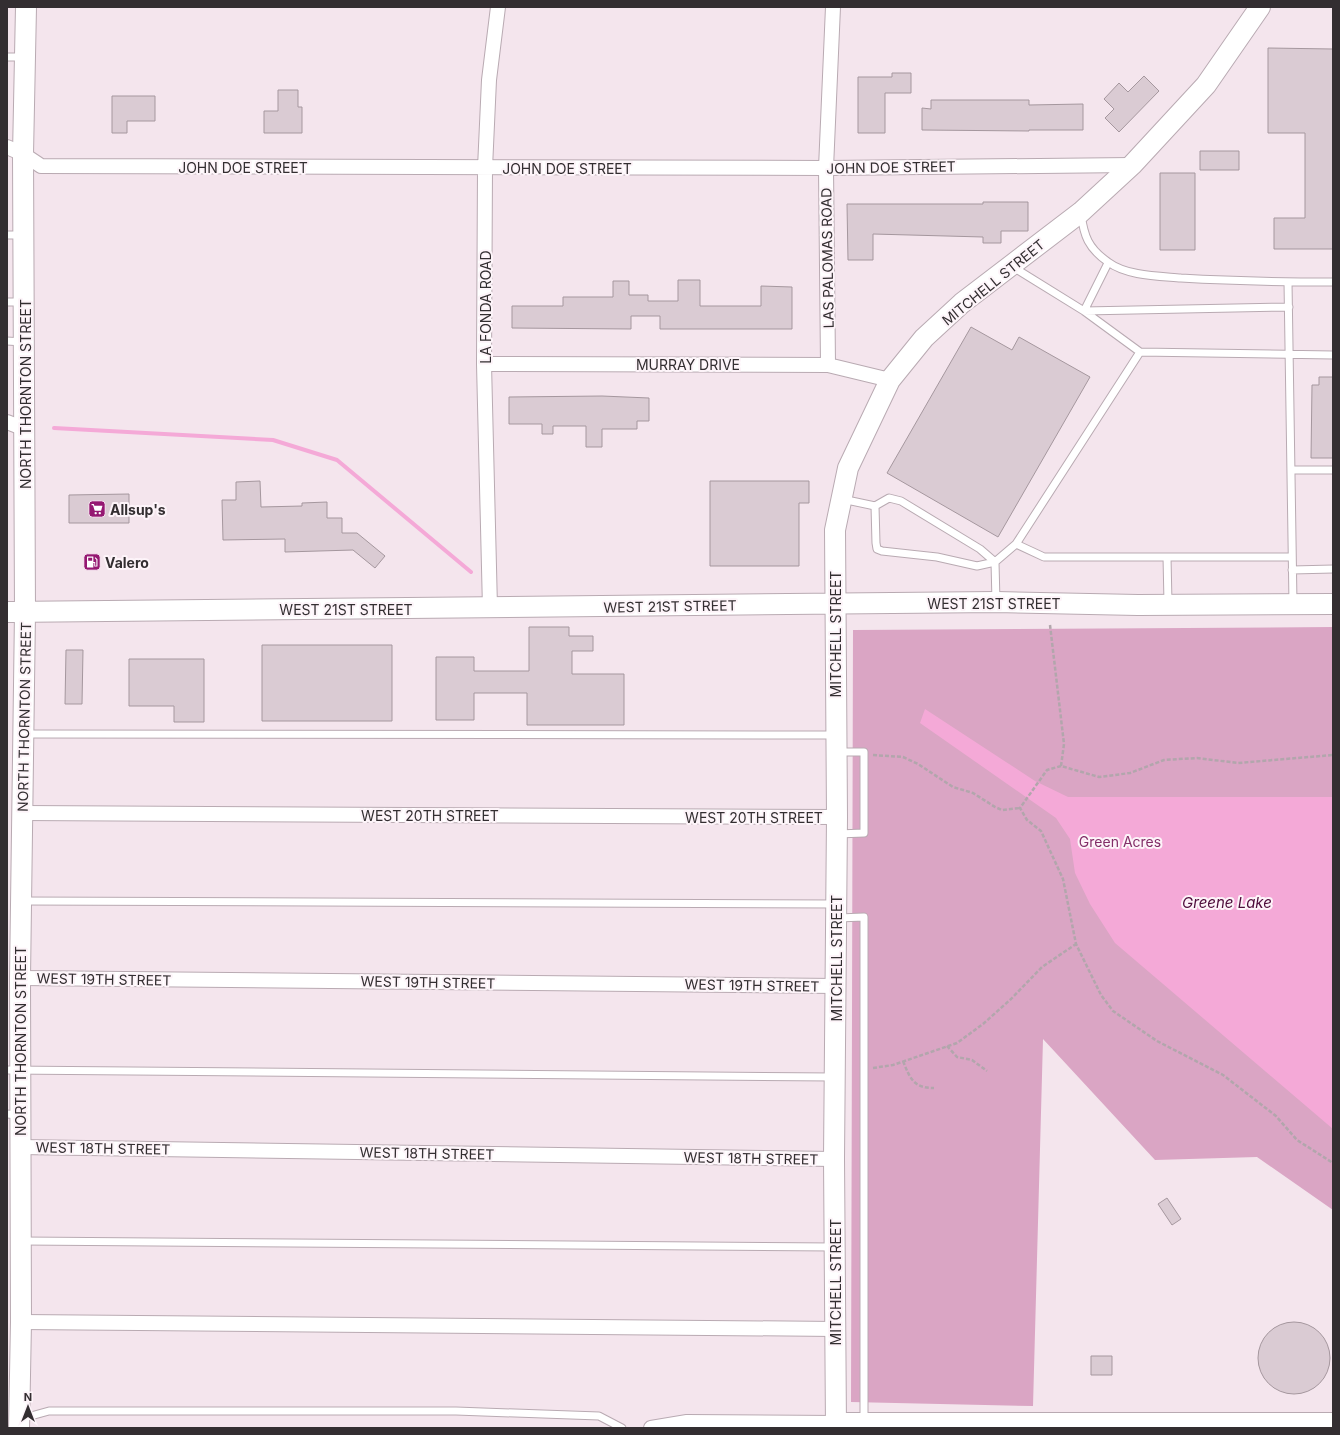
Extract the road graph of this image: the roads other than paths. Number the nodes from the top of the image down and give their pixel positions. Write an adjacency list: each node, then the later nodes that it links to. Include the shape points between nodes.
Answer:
1 (26, 7): 5 (street, NORTH THORNTON STREET)
2 (498, 7): 8 (street, LA FONDA ROAD, via 489,80)
3 (833, 7): 9 (street, LAS PALOMAS ROAD)
4 (1260, 7): 7 (street, MITCHELL STREET, via 1206,85)
5 (16, 57): 6 (street, NORTH THORNTON STREET)
6 (15, 151): 8 (street, JOHN DOE STREET, via 41,166); 11 (street, NORTH THORNTON STREET)
7 (1132, 165): 9 (street, JOHN DOE STREET); 10 (street, MITCHELL STREET)
8 (485, 168): 9 (street, JOHN DOE STREET); 23 (street, LA FONDA ROAD)
9 (826, 168): 24 (street, LAS PALOMAS ROAD)
10 (1081, 212): 12 (lane, via 1084,235); 13 (street, MITCHELL STREET)
11 (15, 235): 16 (street, NORTH THORNTON STREET)
12 (1108, 263): 14 (lane, via 1137,274 1226,281); 18 (lane)
13 (1011, 266): 18 (lane); 25 (street, MITCHELL STREET, via 962,303 924,338)
14 (1288, 282): 15 (lane); 17 (lane)
15 (1333, 282)
16 (16, 302): 19 (street, NORTH THORNTON STREET)
17 (1289, 307): 18 (lane); 21 (lane)
18 (1084, 311): 20 (lane)
19 (16, 342): 26 (street, NORTH THORNTON STREET)
20 (1140, 352): 21 (lane); 31 (lane)
21 (1289, 353): 22 (lane); 27 (lane)
22 (1333, 355)
23 (484, 364): 24 (street, MURRAY DRIVE); 42 (street, LA FONDA ROAD)
24 (828, 365): 25 (street, MURRAY DRIVE)
25 (890, 380): 29 (street, MITCHELL STREET, via 848,468)
26 (16, 426): 43 (street, NORTH THORNTON STREET)
27 (1291, 470): 28 (lane); 33 (lane)
28 (1333, 470)
29 (842, 499): 30 (lane); 40 (street, MITCHELL STREET, via 835,530)
30 (875, 506): 34 (lane, via 889,498 901,500 980,549); 34 (lane, via 877,549 937,557 977,566)
31 (1016, 544): 32 (lane, via 1044,557); 34 (lane)
32 (1167, 557): 33 (lane); 41 (lane)
33 (1292, 557): 36 (lane)
34 (995, 562): 37 (lane)
35 (1333, 569): 36 (lane)
36 (1292, 570): 38 (lane)
37 (996, 602): 40 (street, WEST 21ST STREET); 41 (street, WEST 21ST STREET)
38 (1293, 604): 39 (street, WEST 21ST STREET); 41 (street, WEST 21ST STREET)
39 (1333, 604)
40 (835, 605): 42 (street, WEST 21ST STREET); 45 (street, MITCHELL STREET)
41 (1168, 605)
42 (490, 608): 43 (street, WEST 21ST STREET)
43 (16, 612): 44 (street, NORTH THORNTON STREET)
44 (24, 734): 45 (lane); 46 (street, NORTH THORNTON STREET)
45 (836, 743): 47 (street, MITCHELL STREET); 47 (lane, via 864,752 864,833)
46 (22, 813): 47 (street, WEST 20TH STREET); 48 (street, NORTH THORNTON STREET)
47 (837, 825): 49 (street, MITCHELL STREET)
48 (21, 901): 49 (lane); 50 (street, NORTH THORNTON STREET, via 17,924)
49 (837, 911): 51 (street, MITCHELL STREET); 62 (lane, via 864,917)
50 (20, 978): 51 (street, WEST 19TH STREET); 52 (street, NORTH THORNTON STREET)
51 (836, 986): 53 (street, MITCHELL STREET)
52 (13, 1070): 53 (lane); 54 (street, NORTH THORNTON STREET)
53 (835, 1077): 56 (street, MITCHELL STREET)
54 (13, 1114): 55 (street, NORTH THORNTON STREET)
55 (19, 1147): 56 (street, WEST 18TH STREET); 57 (street, NORTH THORNTON STREET)
56 (834, 1159): 58 (street, MITCHELL STREET)
57 (20, 1241): 58 (lane); 59 (street, NORTH THORNTON STREET)
58 (835, 1246): 60 (street, MITCHELL STREET)
59 (18, 1315): 60 (street); 61 (street, NORTH THORNTON STREET)
60 (836, 1329): 64 (street, MITCHELL STREET)
61 (15, 1422): 68 (lane, via 49,1411 456,1411 599,1416)
62 (864, 1423): 64 (street); 65 (street)
63 (1333, 1424): 67 (street)
64 (836, 1426): 69 (street, via 687,1422)
65 (980, 1426): 66 (street)
66 (1043, 1426): 67 (street)
67 (1099, 1426)
68 (622, 1428)
69 (650, 1428)

